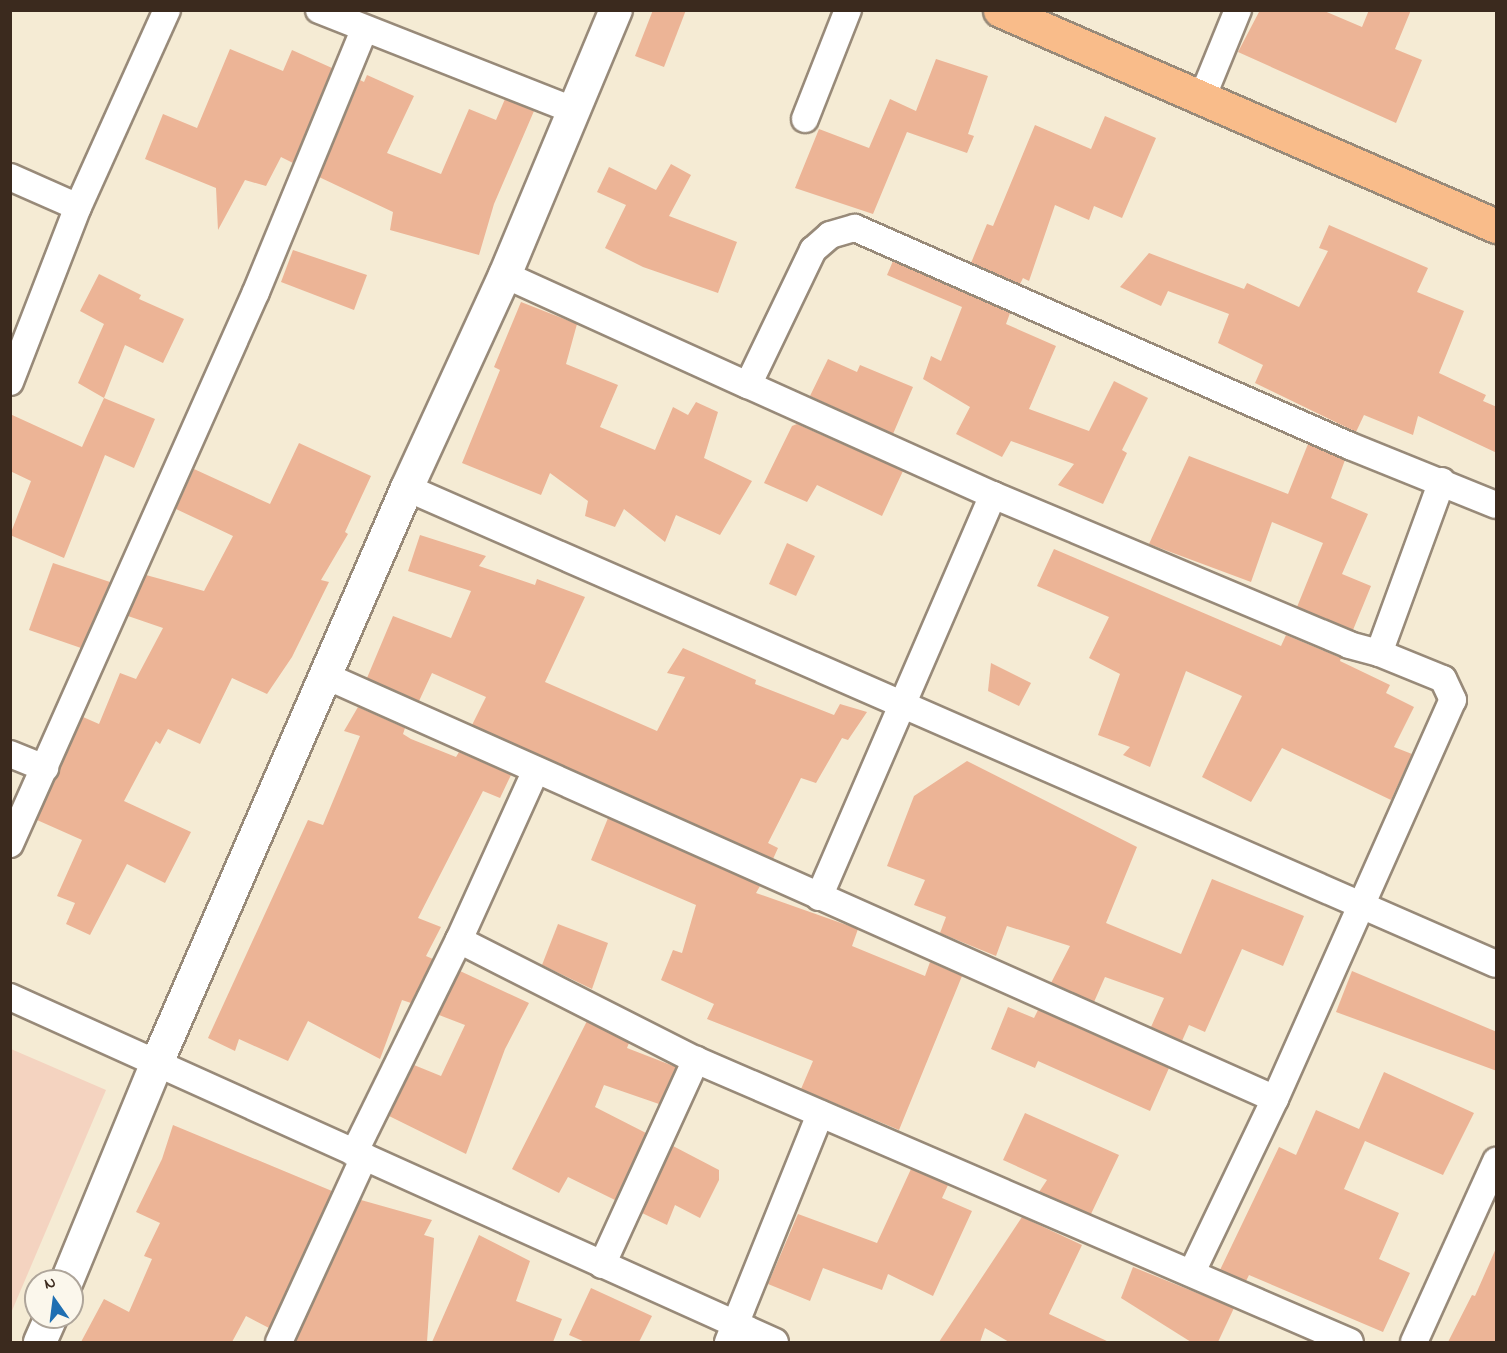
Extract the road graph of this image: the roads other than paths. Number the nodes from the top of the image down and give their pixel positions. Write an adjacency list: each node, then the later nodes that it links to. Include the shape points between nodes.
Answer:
1 (167, 10): 12 (street)
2 (320, 10): 7 (street)
3 (616, 10): 9 (street)
4 (848, 10): 10 (street)
5 (1000, 10): 8 (main road)
6 (1238, 10): 8 (street)
7 (364, 30): 9 (street); 25 (street, via 256,292)
8 (1202, 98): 13 (main road)
9 (573, 110): 14 (street)
10 (805, 119)
11 (10, 177): 12 (street)
12 (78, 207): 15 (street)
13 (1497, 226)
14 (505, 275): 16 (street); 18 (street)
15 (10, 382)
16 (748, 385): 17 (street, via 813,250 830,235 855,228 1350,446); 19 (street)
17 (1442, 481): 20 (street); 21 (street)
18 (407, 488): 22 (street); 23 (street)
19 (993, 495): 21 (street, via 1349,645); 23 (street)
20 (1497, 506)
21 (1378, 653): 29 (street, via 1443,679 1453,700)
22 (326, 676): 26 (street); 34 (street)
23 (903, 704): 28 (street); 29 (street)
24 (10, 754): 25 (street)
25 (45, 768): 27 (street)
26 (536, 770): 28 (street); 30 (street)
27 (10, 844)
28 (819, 897): 35 (street)
29 (1363, 906): 31 (street); 35 (street)
30 (459, 940): 33 (street); 37 (street)
31 (1497, 964)
32 (10, 997): 34 (street)
33 (696, 1060): 36 (street); 39 (street)
34 (156, 1065): 37 (street); 40 (street)
35 (1275, 1100): 41 (street)
36 (820, 1113): 41 (street); 42 (street)
37 (359, 1155): 39 (street); 43 (street)
38 (1497, 1161): 46 (street)
39 (602, 1265): 42 (street)
40 (72, 1269)
41 (1192, 1272): 45 (street)
42 (731, 1334): 44 (street)
43 (279, 1342)
44 (775, 1342)
45 (1350, 1342)
46 (1414, 1342)

